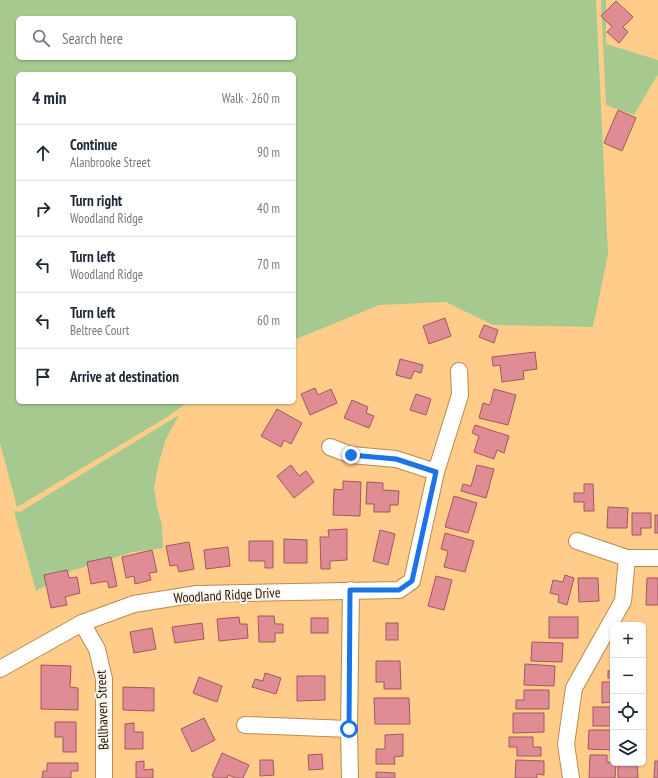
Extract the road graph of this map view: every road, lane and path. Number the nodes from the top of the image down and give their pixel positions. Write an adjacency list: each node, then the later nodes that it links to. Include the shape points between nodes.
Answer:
1 (459, 371): 3 (street, Woodland Ridge Drive, via 460,395)
2 (330, 447): 3 (street, via 351,455 396,459)
3 (436, 472): 7 (street, Woodland Ridge Drive, via 412,581 399,590)
4 (577, 540): 5 (street)
5 (627, 558): 6 (street); 14 (street, via 623,601 574,688 566,744)
6 (658, 558)
7 (350, 590): 8 (street, Woodland Ridge Drive, via 197,594 134,604); 11 (street)
8 (82, 623): 9 (street, Woodland Ridge Drive); 12 (street, Bellhaven Street, via 97,649 104,679)
9 (0, 669)
10 (245, 725): 11 (street)
11 (349, 729): 13 (street)
12 (104, 778)
13 (350, 778)
14 (571, 778)

